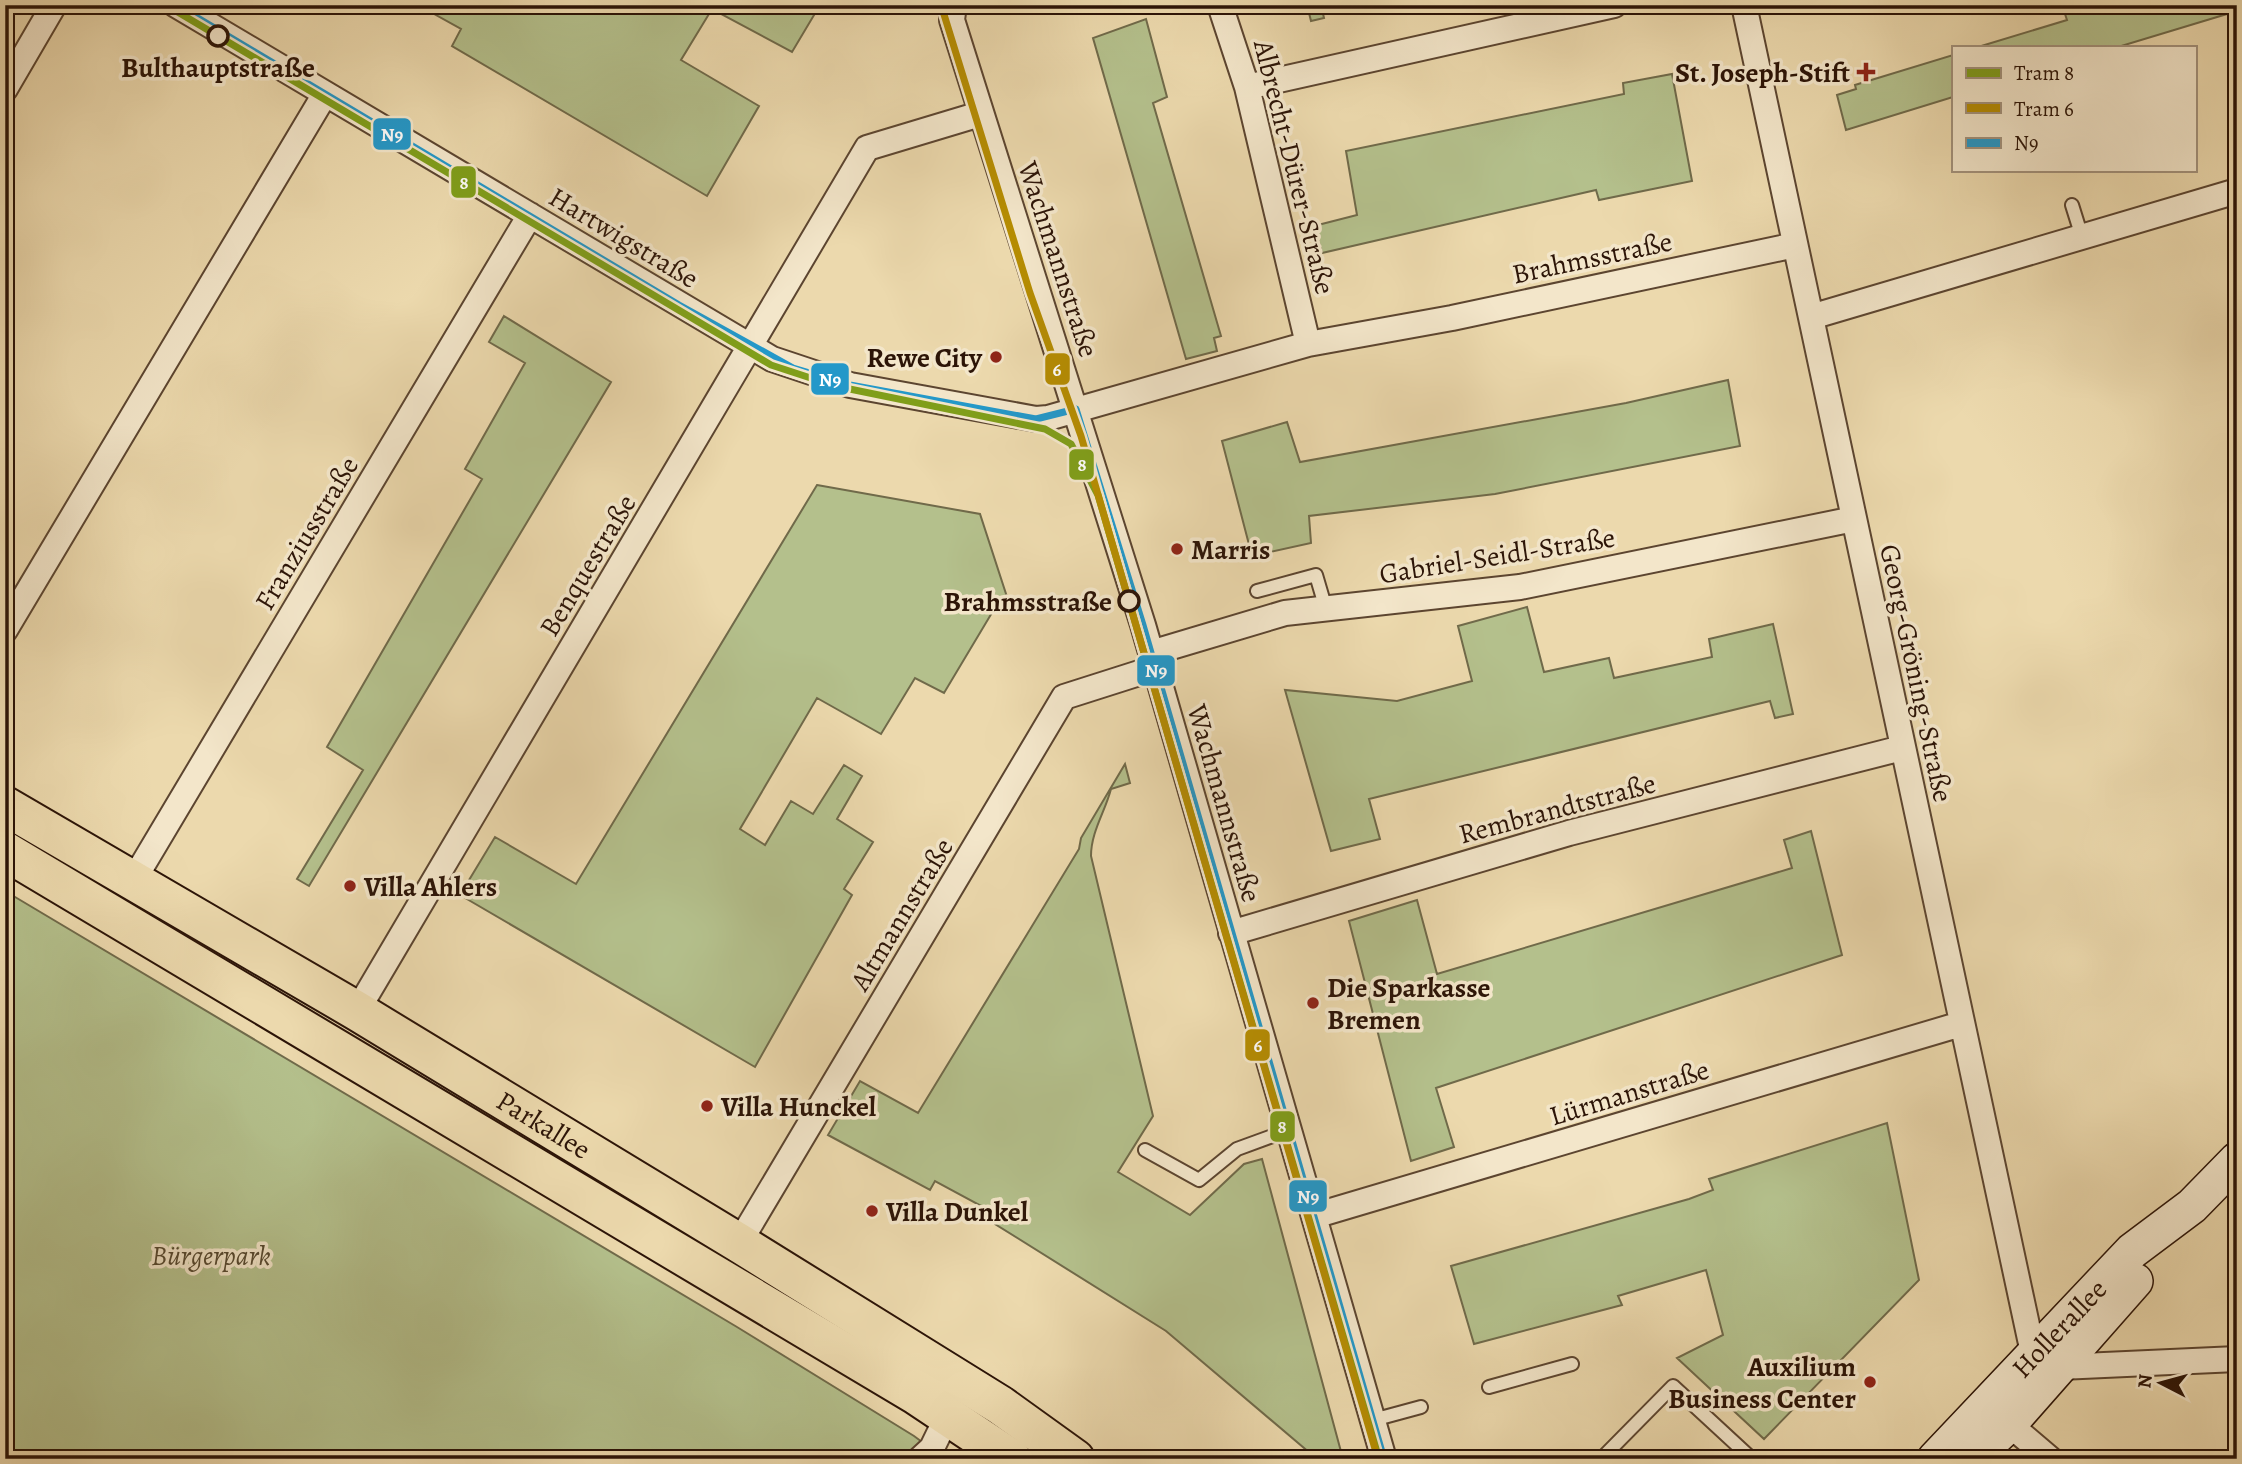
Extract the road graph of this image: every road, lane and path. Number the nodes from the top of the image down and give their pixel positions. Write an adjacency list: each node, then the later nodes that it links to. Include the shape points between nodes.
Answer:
1 (54, 5): 8 (street)
2 (176, 5): 9 (street, Hartwigstraße)
3 (954, 5): 10 (street, Wachmannstraße, via 952,20)
4 (1220, 5): 7 (street, Albrecht-Dürer-Straße)
5 (1614, 5): 7 (street)
6 (1744, 5): 15 (street, Georg-Gröning-Straße)
7 (1247, 87): 17 (street, Albrecht-Dürer-Straße)
8 (5, 89)
9 (325, 94): 13 (street, Hartwigstraße); 23 (street)
10 (980, 114): 18 (street, Benquestraße, via 867,148); 19 (street, Wachmannstraße)
11 (2237, 191): 14 (street)
12 (2072, 205): 14 (lane)
13 (530, 215): 18 (street, Hartwigstraße); 28 (street, Franziusstraße)
14 (2082, 237): 16 (street)
15 (1795, 245): 16 (street, Georg-Gröning-Straße); 17 (street, Brahmsstraße)
16 (1811, 317): 20 (street, Georg-Gröning-Straße)
17 (1308, 344): 19 (street, Brahmsstraße)
18 (751, 347): 19 (street, Hartwigstraße, via 793,368 850,385 1036,419); 30 (street, Benquestraße)
19 (1076, 409): 24 (street, Wachmannstraße)
20 (1854, 519): 22 (street, Gabriel-Seidl-Straße, via 1520,587); 25 (street, Georg-Gröning-Straße)
21 (1257, 591): 22 (lane, via 1316,575)
22 (1326, 609): 24 (street, Gabriel-Seidl-Straße, via 1285,613)
23 (5, 630)
24 (1153, 661): 29 (street, Wachmannstraße); 36 (street, Altmannstraße, via 1064,697)
25 (1902, 748): 29 (street, Rembrandtstraße, via 1569,833); 31 (street, Georg-Gröning-Straße)
26 (5, 806): 28 (main road, Parkallee)
27 (5, 851): 42 (main road, Parkallee)
28 (133, 881): 30 (main road, Parkallee)
29 (1231, 933): 32 (street, Wachmannstraße)
30 (357, 1011): 36 (main road, Parkallee)
31 (1961, 1024): 35 (street, Lürmanstraße); 38 (street, Georg-Gröning-Straße)
32 (1289, 1130): 33 (lane, via 1237,1149 1199,1180); 35 (street, Wachmannstraße)
33 (1145, 1150)
34 (2237, 1160): 38 (main road, Hollerallee, via 2192,1206 2148,1266)
35 (1314, 1216): 43 (street, Wachmannstraße)
36 (739, 1242): 47 (main road, Parkallee, via 1000,1405)
37 (2237, 1359): 38 (street)
38 (2047, 1360): 44 (main road, Hollerallee); 51 (main road, Hollerallee)
39 (1572, 1364): 40 (lane)
40 (1489, 1387)
41 (1421, 1406): 43 (lane)
42 (948, 1415): 45 (street, via 932,1448); 46 (main road, Parkallee)
43 (1373, 1420): 48 (street, Wachmannstraße)
44 (2009, 1424): 52 (main road, Hollerallee); 53 (street)
45 (920, 1459)
46 (1012, 1459)
47 (1074, 1459)
48 (1384, 1459)
49 (1601, 1459): 50 (lane, via 1673,1386)
50 (1752, 1459)
51 (1935, 1459)
52 (1972, 1459)
53 (2050, 1459)

